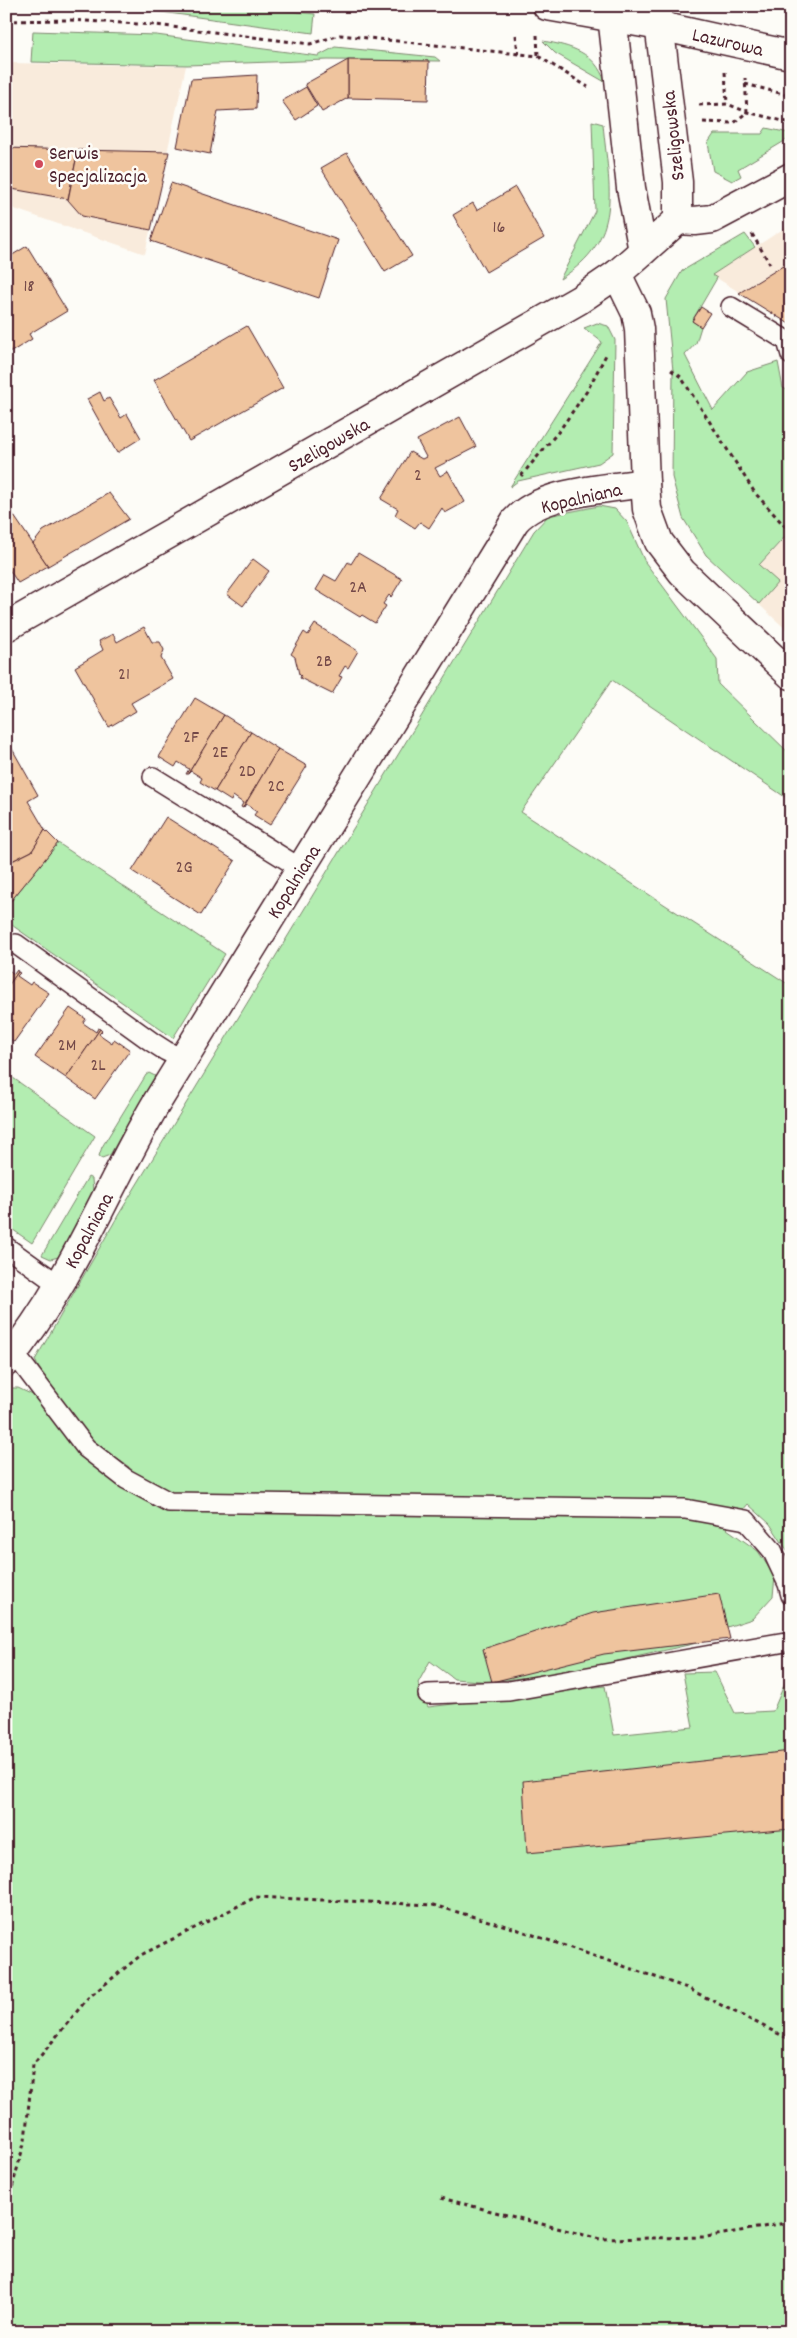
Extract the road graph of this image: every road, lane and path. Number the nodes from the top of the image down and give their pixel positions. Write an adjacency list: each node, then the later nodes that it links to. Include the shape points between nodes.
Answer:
1 (547, 6): 2 (street, Lazurowa)
2 (611, 12): 3 (street, Lazurowa); 23 (street, via 631,188)
3 (658, 16): 8 (street, Lazurowa); 21 (street, Szeligowska, via 678,182)
4 (6, 21): 7 (path, via 69,20 156,25 310,44 340,35)
5 (516, 35): 7 (path)
6 (537, 38): 9 (path)
7 (518, 54): 9 (path)
8 (791, 55)
9 (538, 56): 13 (path)
10 (725, 77): 15 (path)
11 (745, 78): 12 (path)
12 (745, 84): 14 (path); 17 (path)
13 (592, 89)
14 (791, 96)
15 (727, 104): 16 (path); 17 (path)
16 (694, 106)
17 (747, 112): 18 (path, via 734,123); 19 (path)
18 (699, 122)
19 (791, 123)
20 (791, 177): 21 (street, via 712,218)
21 (678, 220): 23 (street, Szeligowska)
22 (747, 227): 24 (path)
23 (643, 251): 25 (street, Szeligowska)
24 (770, 264)
25 (617, 274): 31 (street, Kopalniana, via 636,313 639,329); 33 (street, Szeligowska, via 504,344)
26 (731, 307): 28 (lane, via 787,341)
27 (608, 352): 30 (path, via 587,391)
28 (791, 355)
29 (665, 369): 32 (path, via 673,370 681,377 756,493)
30 (519, 481)
31 (645, 484): 34 (street, Kopalniana, via 647,509 664,549 682,572); 36 (street, Kopalniana, via 557,499 528,509 518,517)
32 (791, 533)
33 (8, 622)
34 (791, 675)
35 (153, 777): 36 (lane)
36 (300, 868): 38 (street, Kopalniana)
37 (16, 944): 38 (lane, via 166,1052)
38 (183, 1059): 40 (street, Kopalniana, via 136,1138)
39 (6, 1247): 40 (lane)
40 (59, 1284): 41 (street, Kopalniana)
41 (10, 1357): 42 (lane, via 86,1448 126,1479 170,1502 685,1509 746,1520 772,1550)
42 (791, 1595)
43 (791, 1641): 44 (lane, via 508,1691)
44 (428, 1694)
45 (791, 2040): 47 (path, via 687,1988 513,1928 433,1905 256,1897 141,1956 88,1998 33,2065 25,2140)
46 (441, 2198): 48 (path, via 600,2239 706,2236)
47 (6, 2210)
48 (791, 2222)

